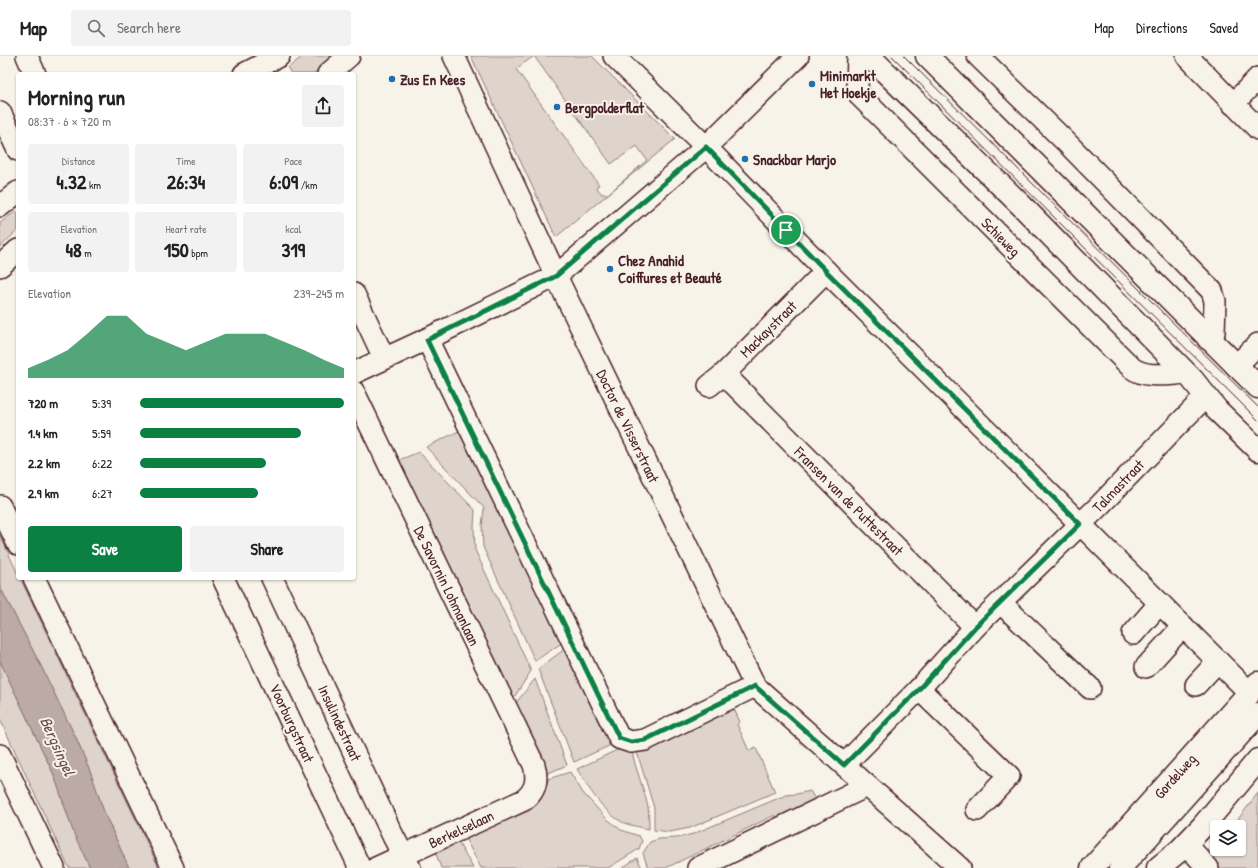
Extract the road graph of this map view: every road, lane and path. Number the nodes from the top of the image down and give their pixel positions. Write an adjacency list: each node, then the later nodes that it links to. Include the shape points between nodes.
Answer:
1 (26, 56): 13 (street)
2 (279, 56): 12 (street)
3 (349, 56): 14 (street)
4 (454, 56): 26 (street, Doctor de Visserstraat)
5 (614, 56): 20 (street)
6 (798, 56): 20 (street)
7 (858, 56): 33 (street, Schieweg, via 857,90 861,97 1132,368 1142,374 1177,374)
8 (869, 56): 33 (main road, via 1022,206)
9 (928, 56): 28 (main road)
10 (978, 56): 28 (street, via 1212,291 1215,301)
11 (1187, 56): 16 (street)
12 (247, 69)
13 (34, 72)
14 (330, 72)
15 (1258, 78): 16 (street)
16 (1233, 104): 18 (street)
17 (0, 112): 19 (street)
18 (1258, 129)
19 (16, 146)
20 (706, 147): 25 (street); 26 (street)
21 (16, 194): 22 (street)
22 (0, 206)
23 (16, 252): 24 (street)
24 (0, 266)
25 (826, 271): 35 (street, Mackaystraat); 41 (street)
26 (556, 276): 29 (street); 54 (street, Doctor de Visserstraat)
27 (356, 298): 31 (street)
28 (1211, 329): 32 (main road)
29 (427, 340): 31 (street); 54 (street, via 619,738 631,742 645,740)
30 (1258, 344): 32 (street)
31 (384, 358): 34 (street)
32 (1236, 366): 36 (main road)
33 (1182, 369): 38 (main road)
34 (356, 372)
35 (716, 380): 49 (street, Fransen van de Puttestraat)
36 (1258, 387)
37 (356, 396): 63 (street, De Savornin Lohmanlaan, via 534,765)
38 (1200, 402): 39 (main road, via 1217,410); 41 (street, Talmastraat)
39 (1258, 450)
40 (0, 506): 42 (street)
41 (1080, 524): 46 (street, Talmastraat); 47 (street)
42 (16, 540)
43 (35, 580): 69 (street)
44 (224, 580): 70 (street, Voorburgstraat)
45 (273, 580): 67 (street, Insulindestraat)
46 (1001, 603): 49 (street, Talmastraat); 55 (street)
47 (1160, 603): 48 (street); 50 (street)
48 (1183, 626): 51 (street); 52 (street)
49 (975, 627): 57 (street, Talmastraat)
50 (1133, 634)
51 (1218, 661): 53 (street); 56 (street)
52 (1146, 667)
53 (1196, 685)
54 (755, 686): 62 (street, Doctor de Visserstraat)
55 (1090, 688)
56 (1254, 688): 74 (main road, Gordelweg)
57 (919, 689): 62 (street, Talmastraat); 65 (street, via 1008,776)
58 (1258, 714): 75 (main road, Gordelweg)
59 (1258, 732): 76 (main road)
60 (0, 755): 68 (street)
61 (1258, 760): 66 (main road)
62 (844, 765): 64 (street, Doctor de Visserstraat)
63 (536, 781): 67 (street, Berkelselaan, via 533,791 524,800)
64 (867, 786): 72 (street); 73 (street, Doctor de Visserstraat)
65 (977, 810)
66 (1186, 844): 77 (main road); 78 (street)
67 (407, 862): 71 (street, Berkelselaan)
68 (54, 868)
69 (173, 868)
70 (360, 868)
71 (376, 868)
72 (698, 868)
73 (960, 868)
74 (1092, 868)
75 (1120, 868)
76 (1135, 868)
77 (1158, 868)
78 (1208, 868)

